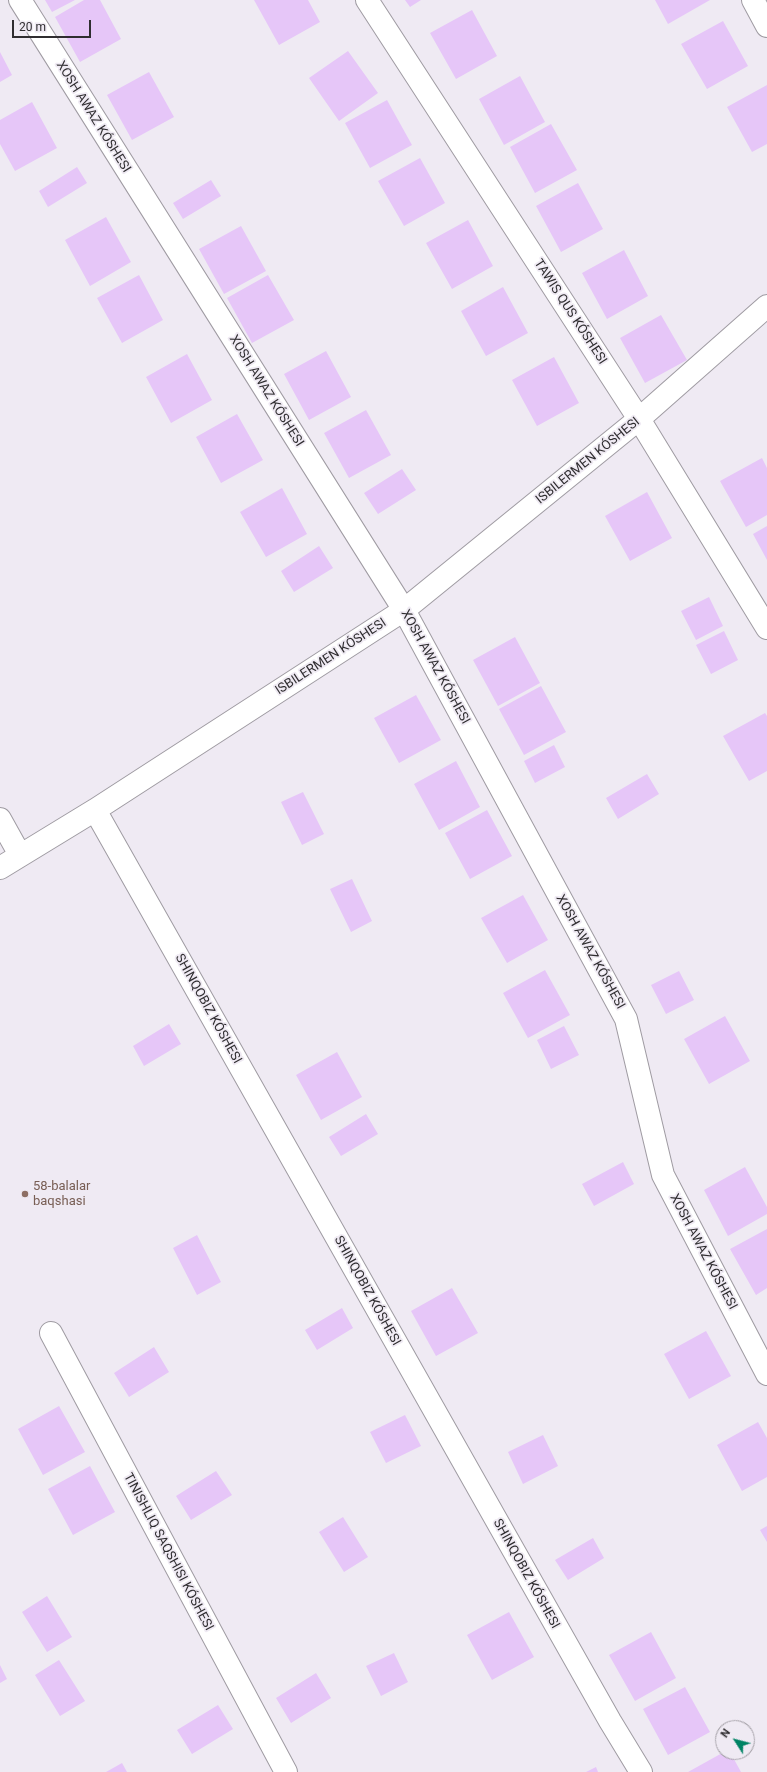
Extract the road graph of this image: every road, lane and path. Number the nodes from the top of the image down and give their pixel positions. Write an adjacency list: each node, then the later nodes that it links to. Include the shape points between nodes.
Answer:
1 (20, 0): 7 (street, XOSH AWAZ KÓSHESI)
2 (367, 0): 6 (street)
3 (752, 0): 4 (street)
4 (767, 26)
5 (767, 306): 6 (street, ISBILERMEN KÓSHESI)
6 (639, 419): 7 (street, ISBILERMEN KÓSHESI); 8 (street)
7 (404, 610): 9 (street, ISBILERMEN KÓSHESI); 14 (street, XOSH AWAZ KÓSHESI, via 626,1019 663,1175)
8 (767, 628)
9 (95, 810): 11 (street, ISBILERMEN KÓSHESI); 16 (street)
10 (0, 820): 11 (street)
11 (20, 855): 12 (street, ISBILERMEN KÓSHESI)
12 (0, 868)
13 (50, 1333): 15 (street)
14 (767, 1374)
15 (286, 1772)
16 (641, 1772)

